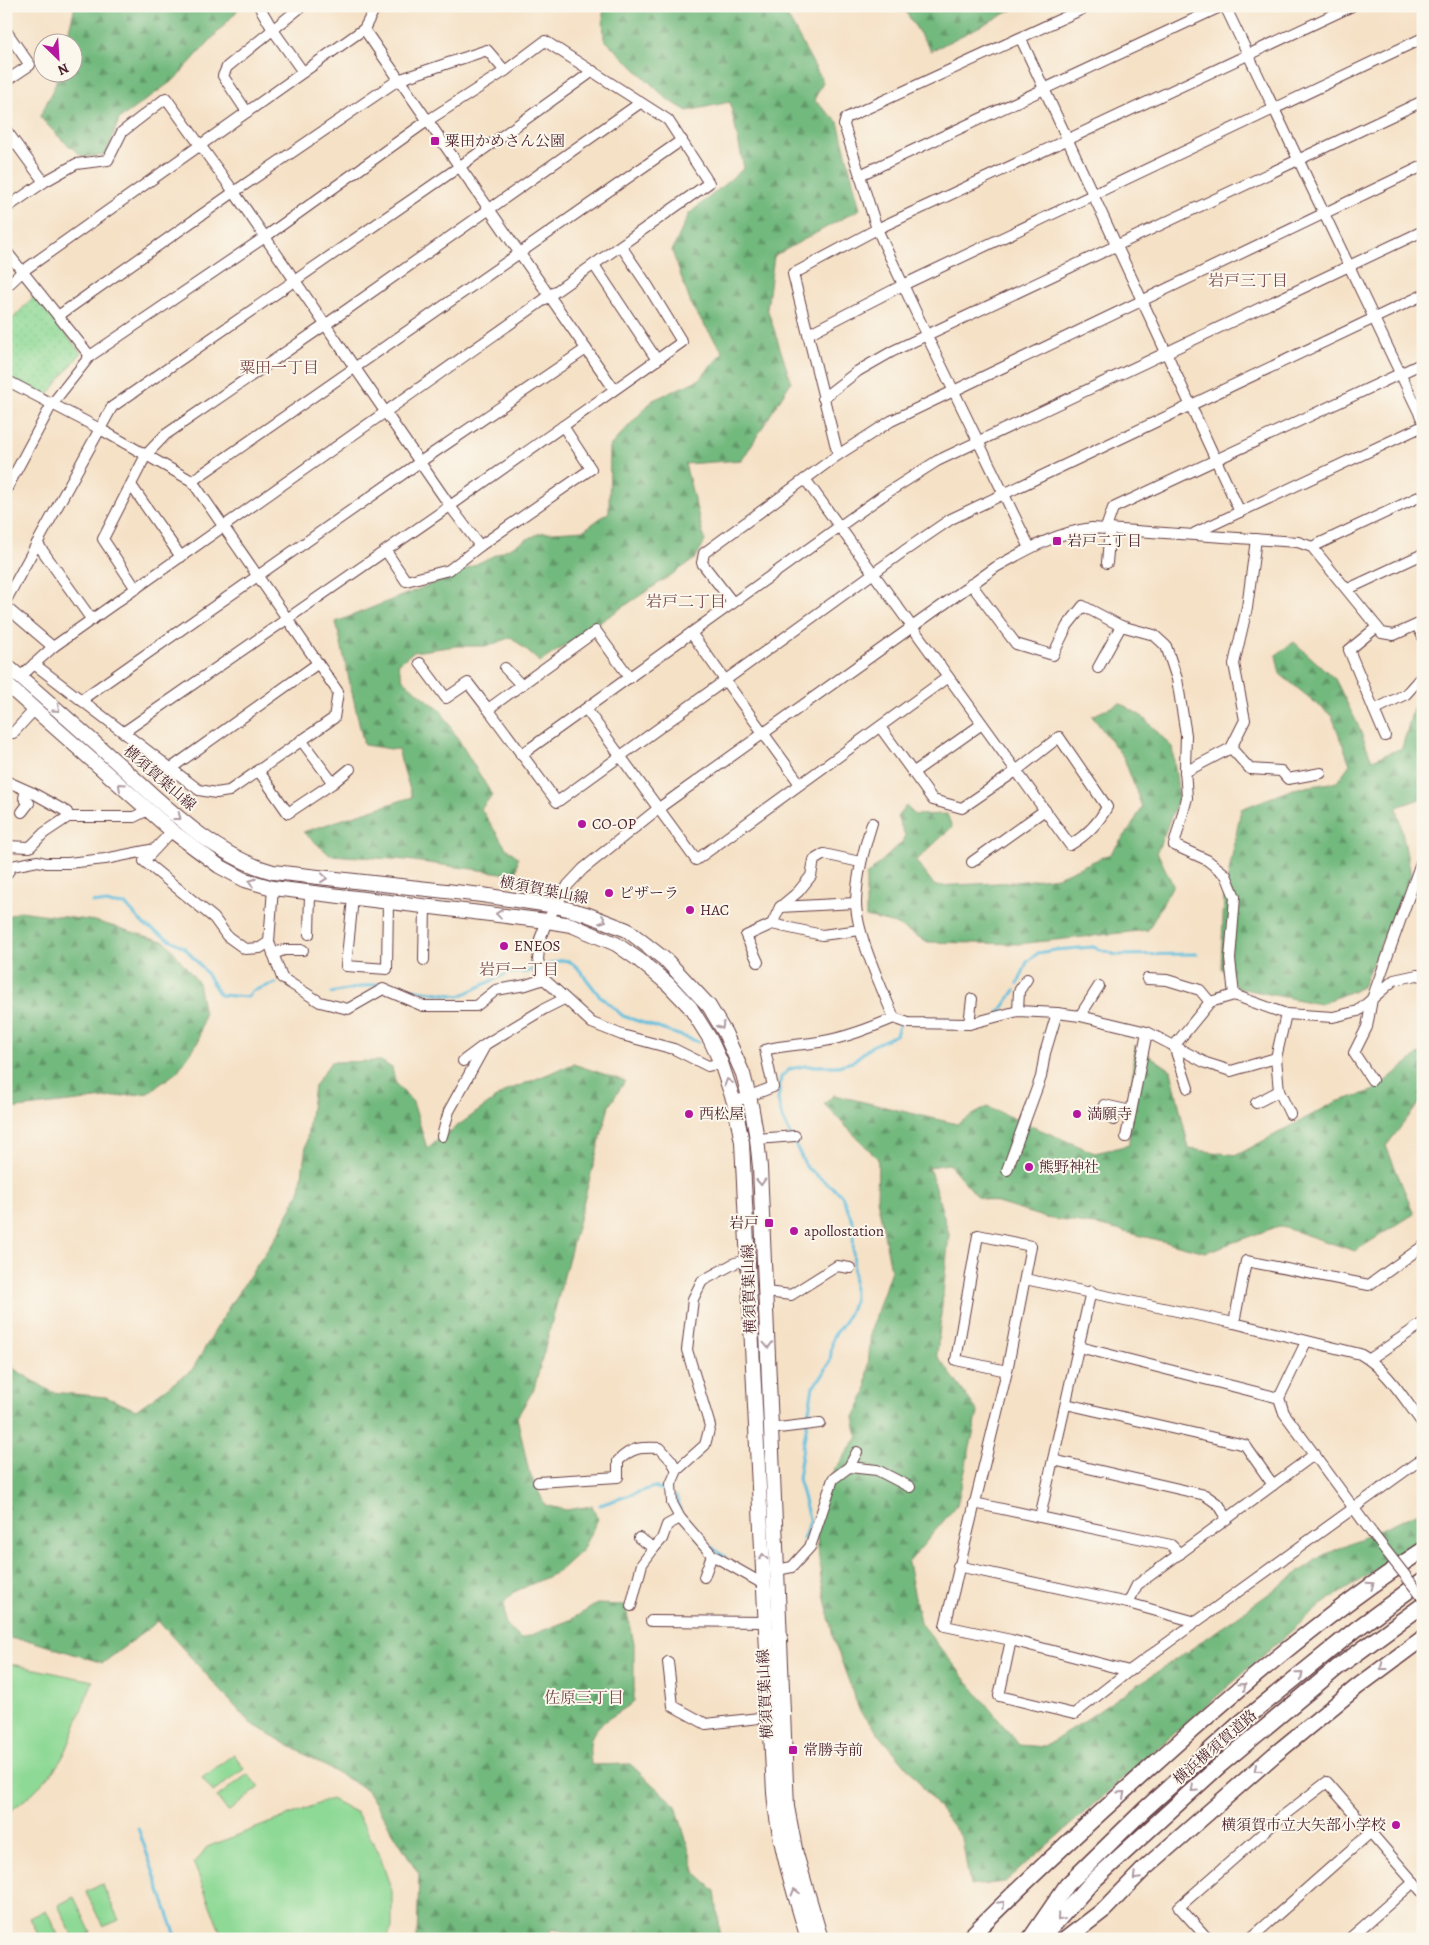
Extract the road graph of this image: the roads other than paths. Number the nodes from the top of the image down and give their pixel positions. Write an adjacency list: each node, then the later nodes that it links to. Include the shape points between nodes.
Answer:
1 (258, 6): 7 (street)
2 (302, 6): 7 (street)
3 (376, 6): 8 (street)
4 (1089, 6): 11 (street)
5 (1223, 6): 12 (street); 18 (street)
6 (1352, 6): 12 (street)
7 (273, 30): 15 (street); 22 (street, via 227,67 223,76)
8 (364, 30): 15 (street); 16 (street)
9 (6, 31): 17 (street, via 30,65)
10 (1423, 38): 21 (street)
11 (1021, 39): 18 (street); 32 (street, via 846,118 844,124)
12 (1248, 55): 21 (street); 25 (street)
13 (505, 71): 14 (street, via 545,41); 16 (street, via 487,50); 23 (street)
14 (593, 71): 20 (street); 31 (street)
15 (303, 72): 22 (street)
16 (398, 80): 23 (street); 34 (street)
17 (6, 81)
18 (1044, 89): 25 (street); 32 (street)
19 (1423, 101): 29 (street)
20 (640, 103): 26 (street, via 668,120); 37 (street)
21 (1274, 109): 29 (street); 35 (street)
22 (247, 112): 28 (street)
23 (428, 122): 31 (street); 41 (street)
24 (6, 130): 27 (street)
25 (1068, 139): 35 (street); 39 (street)
26 (682, 140): 43 (street, via 709,184); 45 (street)
27 (10, 144): 33 (street)
28 (200, 146): 33 (street, via 166,98 122,132 108,160 76,164); 34 (street); 48 (street)
29 (1298, 159): 38 (street); 42 (street)
30 (1423, 166): 38 (street)
31 (459, 167): 37 (street); 49 (street)
32 (860, 175): 39 (street)
33 (44, 182): 36 (street)
34 (234, 192): 41 (street); 55 (street)
35 (1093, 194): 42 (street); 50 (street)
36 (6, 208)
37 (489, 210): 45 (street); 57 (street)
38 (1324, 213): 47 (street); 54 (street)
39 (877, 229): 50 (street); 58 (street, via 793,274)
40 (1423, 231): 47 (street)
41 (265, 237): 49 (street); 62 (street)
42 (1117, 245): 54 (street); 59 (street)
43 (621, 246): 46 (street); 63 (street, via 682,342)
44 (6, 251): 48 (street)
45 (519, 254): 53 (street); 65 (street)
46 (594, 265): 53 (street); 63 (street)
47 (1349, 266): 56 (street); 61 (street)
48 (23, 271): 51 (street); 55 (street)
49 (295, 281): 57 (street); 77 (street, via 112,407)
50 (903, 285): 58 (street); 59 (street)
51 (6, 286)
52 (1423, 295): 56 (street)
53 (549, 297): 60 (street); 73 (street)
54 (1142, 300): 61 (street); 69 (street)
55 (58, 316): 62 (street)
56 (1374, 318): 66 (street); 72 (street)
57 (325, 325): 65 (street); 79 (street, via 165,435)
58 (808, 334): 70 (street)
59 (927, 336): 69 (street); 70 (street, via 858,371)
60 (586, 349): 68 (street); 82 (street)
61 (1166, 352): 72 (street); 78 (street)
62 (90, 356): 71 (street)
63 (656, 360): 68 (street)
64 (1423, 363): 66 (street)
65 (355, 368): 73 (street); 84 (street)
66 (1400, 374): 74 (street); 81 (street)
67 (7, 382): 71 (street)
68 (614, 390): 75 (street)
69 (953, 390): 78 (street); 80 (street, via 891,421)
70 (823, 398): 80 (street)
71 (52, 404): 77 (street); 86 (street)
72 (1190, 405): 81 (street); 87 (street)
73 (386, 412): 82 (street); 92 (street)
74 (1423, 421)
75 (563, 426): 89 (street); 97 (street, via 591,469)
76 (1423, 426): 90 (street)
77 (100, 429): 79 (street); 96 (street)
78 (978, 441): 87 (street); 91 (street, via 937,461)
79 (146, 455): 84 (street); 85 (street)
80 (838, 455): 83 (street)
81 (1216, 460): 90 (street); 93 (street, via 1112,508)
82 (420, 462): 89 (street); 105 (street)
83 (805, 479): 91 (street); 110 (street, via 704,553 702,563)
84 (192, 481): 92 (street)
85 (131, 485): 102 (street); 107 (street, via 103,539)
86 (6, 490)
87 (1003, 493): 99 (street); 104 (street, via 951,519)
88 (1423, 495): 98 (street)
89 (450, 506): 97 (street); 100 (street)
90 (1240, 512): 94 (street)
91 (839, 527): 104 (street); 110 (street)
92 (223, 528): 102 (street); 105 (street)
93 (1108, 528): 94 (street); 99 (street, via 1080,529); 103 (street)
94 (1194, 534): 95 (street)
95 (1256, 539): 98 (street, via 1298,542); 146 (street, via 1248,608 1234,664 1245,720)
96 (38, 544): 109 (street); 112 (street)
97 (480, 546): 100 (street, via 449,570 406,581)
98 (1312, 547): 108 (street)
99 (1030, 548): 106 (street)
100 (386, 551): 113 (street)
101 (1423, 554): 108 (street)
102 (181, 557): 107 (street)
103 (1107, 563)
104 (874, 574): 115 (street); 131 (street)
105 (257, 576): 113 (street); 134 (street)
106 (971, 584): 115 (street); 116 (street, via 1016,644 1053,655 1067,626 1083,606)
107 (136, 589): 112 (street)
108 (1348, 589): 117 (street)
109 (6, 600)
110 (733, 603): 118 (street)
111 (6, 607): 120 (street)
112 (92, 620): 120 (street)
113 (287, 620): 123 (street); 141 (street)
114 (1420, 623): 117 (street, via 1394,635 1382,633); 119 (street)
115 (911, 626): 129 (street); 143 (street)
116 (1121, 626): 126 (street); 154 (street, via 1154,636 1166,646 1176,679 1186,735)
117 (1377, 627): 138 (street, via 1349,650)
118 (691, 633): 130 (street); 131 (street)
119 (1423, 637)
120 (53, 647): 122 (street)
121 (420, 663): 137 (street, via 446,698 468,683)
122 (34, 664): 128 (street); 134 (street)
123 (317, 664): 145 (street, via 338,692 334,718); 149 (street)
124 (6, 665): 128 (main road, 横須賀葉山線)
125 (505, 668): 133 (street)
126 (1098, 668)
127 (1423, 675): 138 (street, via 1406,694)
128 (20, 677): 179 (main road, 横須賀葉山線, one-way to 179, via 168,809 214,845 247,864 273,872)
129 (948, 677): 139 (street); 140 (street)
130 (630, 678): 133 (street, via 596,631); 136 (street)
131 (726, 681): 143 (street); 148 (street)
132 (6, 684): 135 (main road, 横須賀葉山線)
133 (521, 685): 137 (street)
134 (81, 700): 141 (street)
135 (35, 709): 142 (street); 161 (main road, 横須賀葉山線, one-way to 135)
136 (586, 709): 147 (street); 148 (street)
137 (488, 710): 147 (street)
138 (1374, 710): 144 (street)
139 (982, 724): 152 (street); 153 (street)
140 (880, 727): 153 (street); 158 (street)
141 (124, 732): 149 (street)
142 (13, 733)
143 (762, 733): 158 (street); 160 (street)
144 (1385, 736)
145 (301, 740): 151 (street); 157 (street)
146 (1231, 748): 154 (street); 155 (street, via 1250,769 1281,771 1288,779)
147 (522, 756): 148 (street, via 557,802)
148 (621, 756): 160 (street)
149 (170, 769): 151 (street, via 199,790 216,793 229,790)
150 (350, 769): 157 (street)
151 (258, 770): 157 (street, via 288,813)
152 (1016, 771): 153 (street, via 962,808 933,800); 162 (street); 162 (street, via 1059,737 1107,807 1098,823 1070,845)
153 (914, 772)
154 (1185, 772): 195 (street, via 1187,798 1174,845 1207,860 1226,875 1235,897 1230,959)
155 (1321, 773)
156 (6, 781): 159 (street)
157 (333, 783)
158 (800, 784): 160 (street, via 696,860)
159 (33, 793): 163 (street, via 25,794 24,798 29,803); 164 (street, via 67,812)
160 (659, 808): 179 (street, via 583,869 568,885)
161 (148, 810): 164 (street, via 134,817); 166 (main road, 横須賀葉山線)
162 (1045, 810): 171 (street)
163 (22, 812)
164 (68, 817): 167 (street, via 44,832 30,847)
165 (872, 823): 170 (street)
166 (172, 831): 168 (street); 173 (main road, 横須賀葉山線, one-way to 166, via 226,871)
167 (6, 846)
168 (155, 849): 172 (street, via 77,862 38,861 12,866); 185 (street, via 144,861 214,918 227,936 246,949 260,948)
169 (1423, 857): 198 (street)
170 (860, 862): 177 (street); 180 (street, via 824,854 814,860 811,876 798,892)
171 (972, 862)
172 (6, 875)
173 (273, 888): 174 (main road, 横須賀葉山線); 185 (street)
174 (310, 893): 175 (main road, 横須賀葉山線); 184 (street)
175 (353, 898): 176 (main road, 横須賀葉山線); 176 (street, via 346,966 387,969)
176 (388, 902): 178 (main road, 横須賀葉山線)
177 (856, 903): 180 (street); 183 (street)
178 (424, 906): 181 (main road, 横須賀葉山線, one-way to 178); 188 (street)
179 (556, 906): 181 (street); 215 (main road, 横須賀葉山線, one-way to 215, via 627,930 667,961 710,1006 737,1058)
180 (780, 907): 182 (street)
181 (548, 921): 191 (street, via 540,939 538,960); 211 (main road, 横須賀葉山線, via 571,925 616,944 639,960 690,1007)
182 (772, 924): 183 (street, via 822,936); 189 (street, via 746,936)
183 (860, 930): 204 (street)
184 (309, 934)
185 (269, 942): 187 (street)
186 (303, 950): 187 (street, via 284,950)
187 (273, 954): 191 (street, via 282,978 320,1002 348,1009 383,988 423,1006 476,1006 496,990)
188 (424, 960)
189 (758, 962)
190 (1423, 976): 198 (street, via 1417,974 1394,980)
191 (544, 979): 196 (street)
192 (1027, 979): 200 (street, via 1019,991)
193 (1147, 979): 199 (street, via 1167,980 1200,990)
194 (1099, 986): 203 (street)
195 (1234, 995): 199 (street); 202 (street)
196 (564, 999): 207 (street); 211 (street, via 592,1024 674,1049 708,1066)
197 (972, 999): 205 (street)
198 (1372, 999): 202 (street, via 1358,1011 1333,1017); 212 (street, via 1366,1027 1354,1053)
199 (1210, 1002): 208 (street)
200 (1018, 1012): 201 (street); 205 (street)
201 (1057, 1013): 203 (street); 227 (street, via 1041,1077)
202 (1286, 1014): 209 (street)
203 (1080, 1016): 206 (street)
204 (894, 1018): 205 (street, via 908,1023); 215 (street, via 856,1033 820,1042 765,1050 773,1087)
205 (969, 1024)
206 (1147, 1032): 208 (street); 220 (street)
207 (486, 1044): 210 (street); 223 (street, via 449,1110)
208 (1174, 1046): 209 (street, via 1206,1063 1231,1071); 213 (street)
209 (1276, 1058): 214 (street)
210 (464, 1061)
211 (721, 1063): 216 (main road, 横須賀葉山線, one-way to 211)
212 (1372, 1080)
213 (1188, 1088)
214 (1279, 1091): 217 (street); 221 (street)
215 (749, 1097): 216 (street); 226 (main road, 横須賀葉山線)
216 (734, 1102): 229 (main road, 横須賀葉山線, via 742,1142)
217 (1256, 1104)
218 (1104, 1105): 219 (street)
219 (1116, 1108): 220 (street); 222 (street)
220 (1131, 1110): 225 (street)
221 (1290, 1114)
222 (1113, 1120)
223 (442, 1136)
224 (795, 1136): 226 (street)
225 (1126, 1137)
226 (757, 1139): 232 (main road, 横須賀葉山線, one-way to 232)
227 (1008, 1170)
228 (1423, 1246): 234 (street, via 1369,1285 1246,1261)
229 (749, 1260): 250 (street, via 735,1263 702,1281 693,1299 686,1350 710,1426 705,1446); 268 (main road, 横須賀葉山線, one-way to 229)
230 (850, 1268): 232 (street, via 837,1266 791,1295)
231 (1025, 1279): 233 (street); 239 (street); 239 (street, via 1031,1246 978,1235 956,1360)
232 (766, 1292): 244 (main road, 横須賀葉山線, one-way to 244)
233 (1091, 1292): 234 (street); 237 (street)
234 (1234, 1323): 236 (street)
235 (1423, 1323): 238 (street)
236 (1306, 1342): 238 (street, via 1360,1354); 240 (street)
237 (1079, 1347): 240 (street); 241 (street)
238 (1370, 1360): 243 (street, via 1385,1374)
239 (1007, 1371): 254 (street)
240 (1279, 1398): 246 (street, via 1284,1413)
241 (1066, 1404): 248 (street); 252 (street, via 1245,1445)
242 (820, 1423): 244 (street)
243 (1423, 1424)
244 (770, 1429): 265 (main road, 横須賀葉山線)
245 (857, 1452): 249 (street)
246 (1315, 1454): 252 (street); 255 (street)
247 (1423, 1458): 255 (street)
248 (1053, 1460): 256 (street); 258 (street, via 1205,1495 1219,1505)
249 (849, 1467): 253 (street, via 877,1470); 265 (street, via 833,1479 810,1547 792,1567)
250 (677, 1470): 251 (street, via 660,1448 643,1447 628,1451 618,1461 618,1477); 257 (street, via 672,1484 672,1503)
251 (538, 1482)
252 (1273, 1485): 258 (street)
253 (910, 1487)
254 (974, 1503): 256 (street); 264 (street)
255 (1354, 1509): 269 (street, bridge); 275 (street)
256 (1040, 1517): 262 (street, via 1171,1545)
257 (680, 1518): 260 (street, via 668,1525); 263 (street)
258 (1227, 1518): 262 (street)
259 (639, 1538): 260 (street)
260 (654, 1548): 272 (street, via 642,1564)
261 (1423, 1550): 287 (highway, one-way to 261, via 1129,1787 1269,1664 1351,1599)
262 (1180, 1554): 270 (street, via 1137,1586)
263 (712, 1555): 266 (street); 268 (street)
264 (958, 1566): 270 (street); 277 (street, via 945,1626)
265 (777, 1570): 280 (main road, 横須賀葉山線)
266 (704, 1577)
267 (1423, 1580): 283 (highway, 横浜横須賀道路, one-way to 267, via 1144,1810 1239,1724 1355,1630)
268 (765, 1585): 274 (main road, 横須賀葉山線)
269 (1423, 1598)
270 (1128, 1604): 275 (street)
271 (1423, 1605): 283 (highway, 横浜横須賀道路, one-way to 283, via 1294,1702)
272 (631, 1606)
273 (651, 1621): 274 (street)
274 (766, 1622): 280 (main road, 横須賀葉山線)
275 (1196, 1622): 279 (street)
276 (1423, 1638): 290 (highway, one-way to 290, via 1274,1755 1145,1868 1105,1909)
277 (1011, 1640): 279 (street); 279 (street, via 999,1696 1074,1714)
278 (668, 1662): 280 (street, via 673,1706 706,1724)
279 (1129, 1672)
280 (777, 1716): 285 (main road, 横須賀葉山線, one-way to 280, via 778,1826 774,1793); 286 (main road, 横須賀葉山線, via 789,1822)
281 (1371, 1832): 282 (street); 291 (street, via 1327,1782 1279,1819 1179,1907); 292 (street)
282 (1414, 1882): 284 (street); 293 (street)
283 (1072, 1891): 288 (highway, 横浜横須賀道路); 289 (highway, 横浜横須賀道路, one-way to 289)
284 (1423, 1893)
285 (808, 1939)
286 (821, 1939)
287 (968, 1939)
288 (1030, 1939)
289 (1041, 1939)
290 (1066, 1939)
291 (1208, 1939)
292 (1250, 1939)
293 (1349, 1939)

